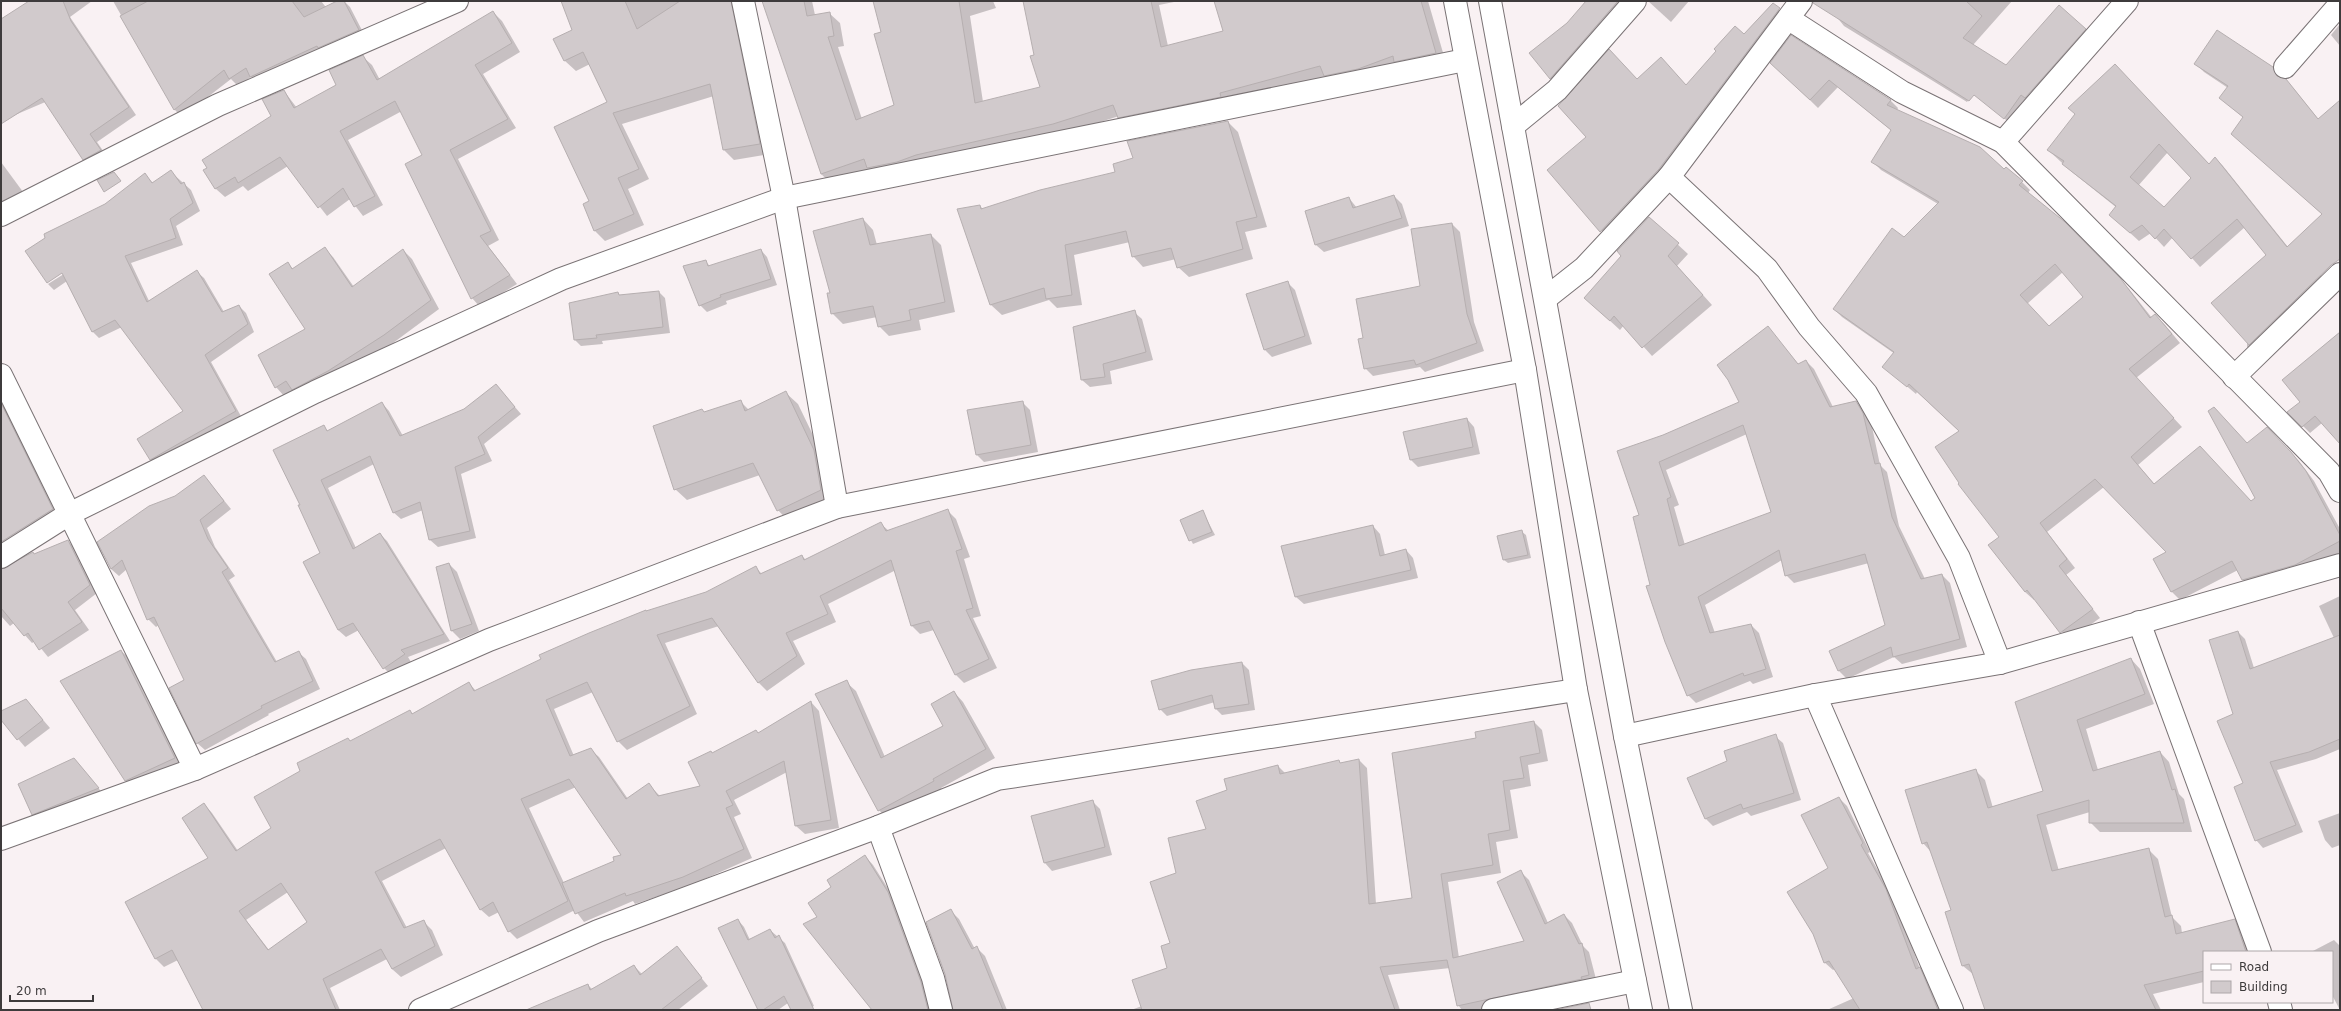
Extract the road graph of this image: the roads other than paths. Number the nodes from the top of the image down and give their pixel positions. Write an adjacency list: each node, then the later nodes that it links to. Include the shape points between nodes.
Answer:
1 (457, 1): 15 (street, via 218,106)
2 (743, 1): 14 (street)
3 (1455, 1): 9 (street)
4 (1490, 1): 11 (street)
5 (1635, 1): 11 (street, via 1557,90)
6 (2127, 1): 12 (street)
7 (2340, 4): 10 (street)
8 (1795, 10): 12 (street, via 1902,92); 13 (street)
9 (1465, 60): 14 (street); 18 (street)
10 (2285, 67)
11 (1513, 126): 17 (street)
12 (2003, 142): 20 (street)
13 (1669, 177): 17 (street, via 1584,268); 27 (street, via 1767,269 1809,327 1866,393 1960,558)
14 (784, 198): 22 (street); 23 (street, via 561,279 315,392)
15 (1, 215)
16 (2340, 274): 20 (street)
17 (1546, 298): 30 (street)
18 (1525, 370): 22 (street); 28 (street)
19 (1, 376): 23 (street)
20 (2234, 377): 21 (street, via 2329,472)
21 (2340, 491)
22 (836, 507): 31 (street, via 489,640)
23 (69, 514): 24 (street); 31 (street)
24 (1, 557)
25 (2340, 565): 26 (street)
26 (2139, 622): 27 (street); 34 (street)
27 (2000, 663): 29 (street)
28 (1576, 690): 32 (street, via 997,779); 35 (street)
29 (1815, 695): 30 (street); 41 (street)
30 (1625, 736): 40 (street)
31 (195, 769): 33 (street)
32 (878, 827): 36 (street, via 598,931); 37 (street, via 933,978)
33 (1, 839)
34 (2260, 951)
35 (1635, 981): 38 (street); 39 (street)
36 (420, 1010)
37 (941, 1010)
38 (1493, 1010)
39 (1641, 1010)
40 (1681, 1010)
41 (1952, 1010)

